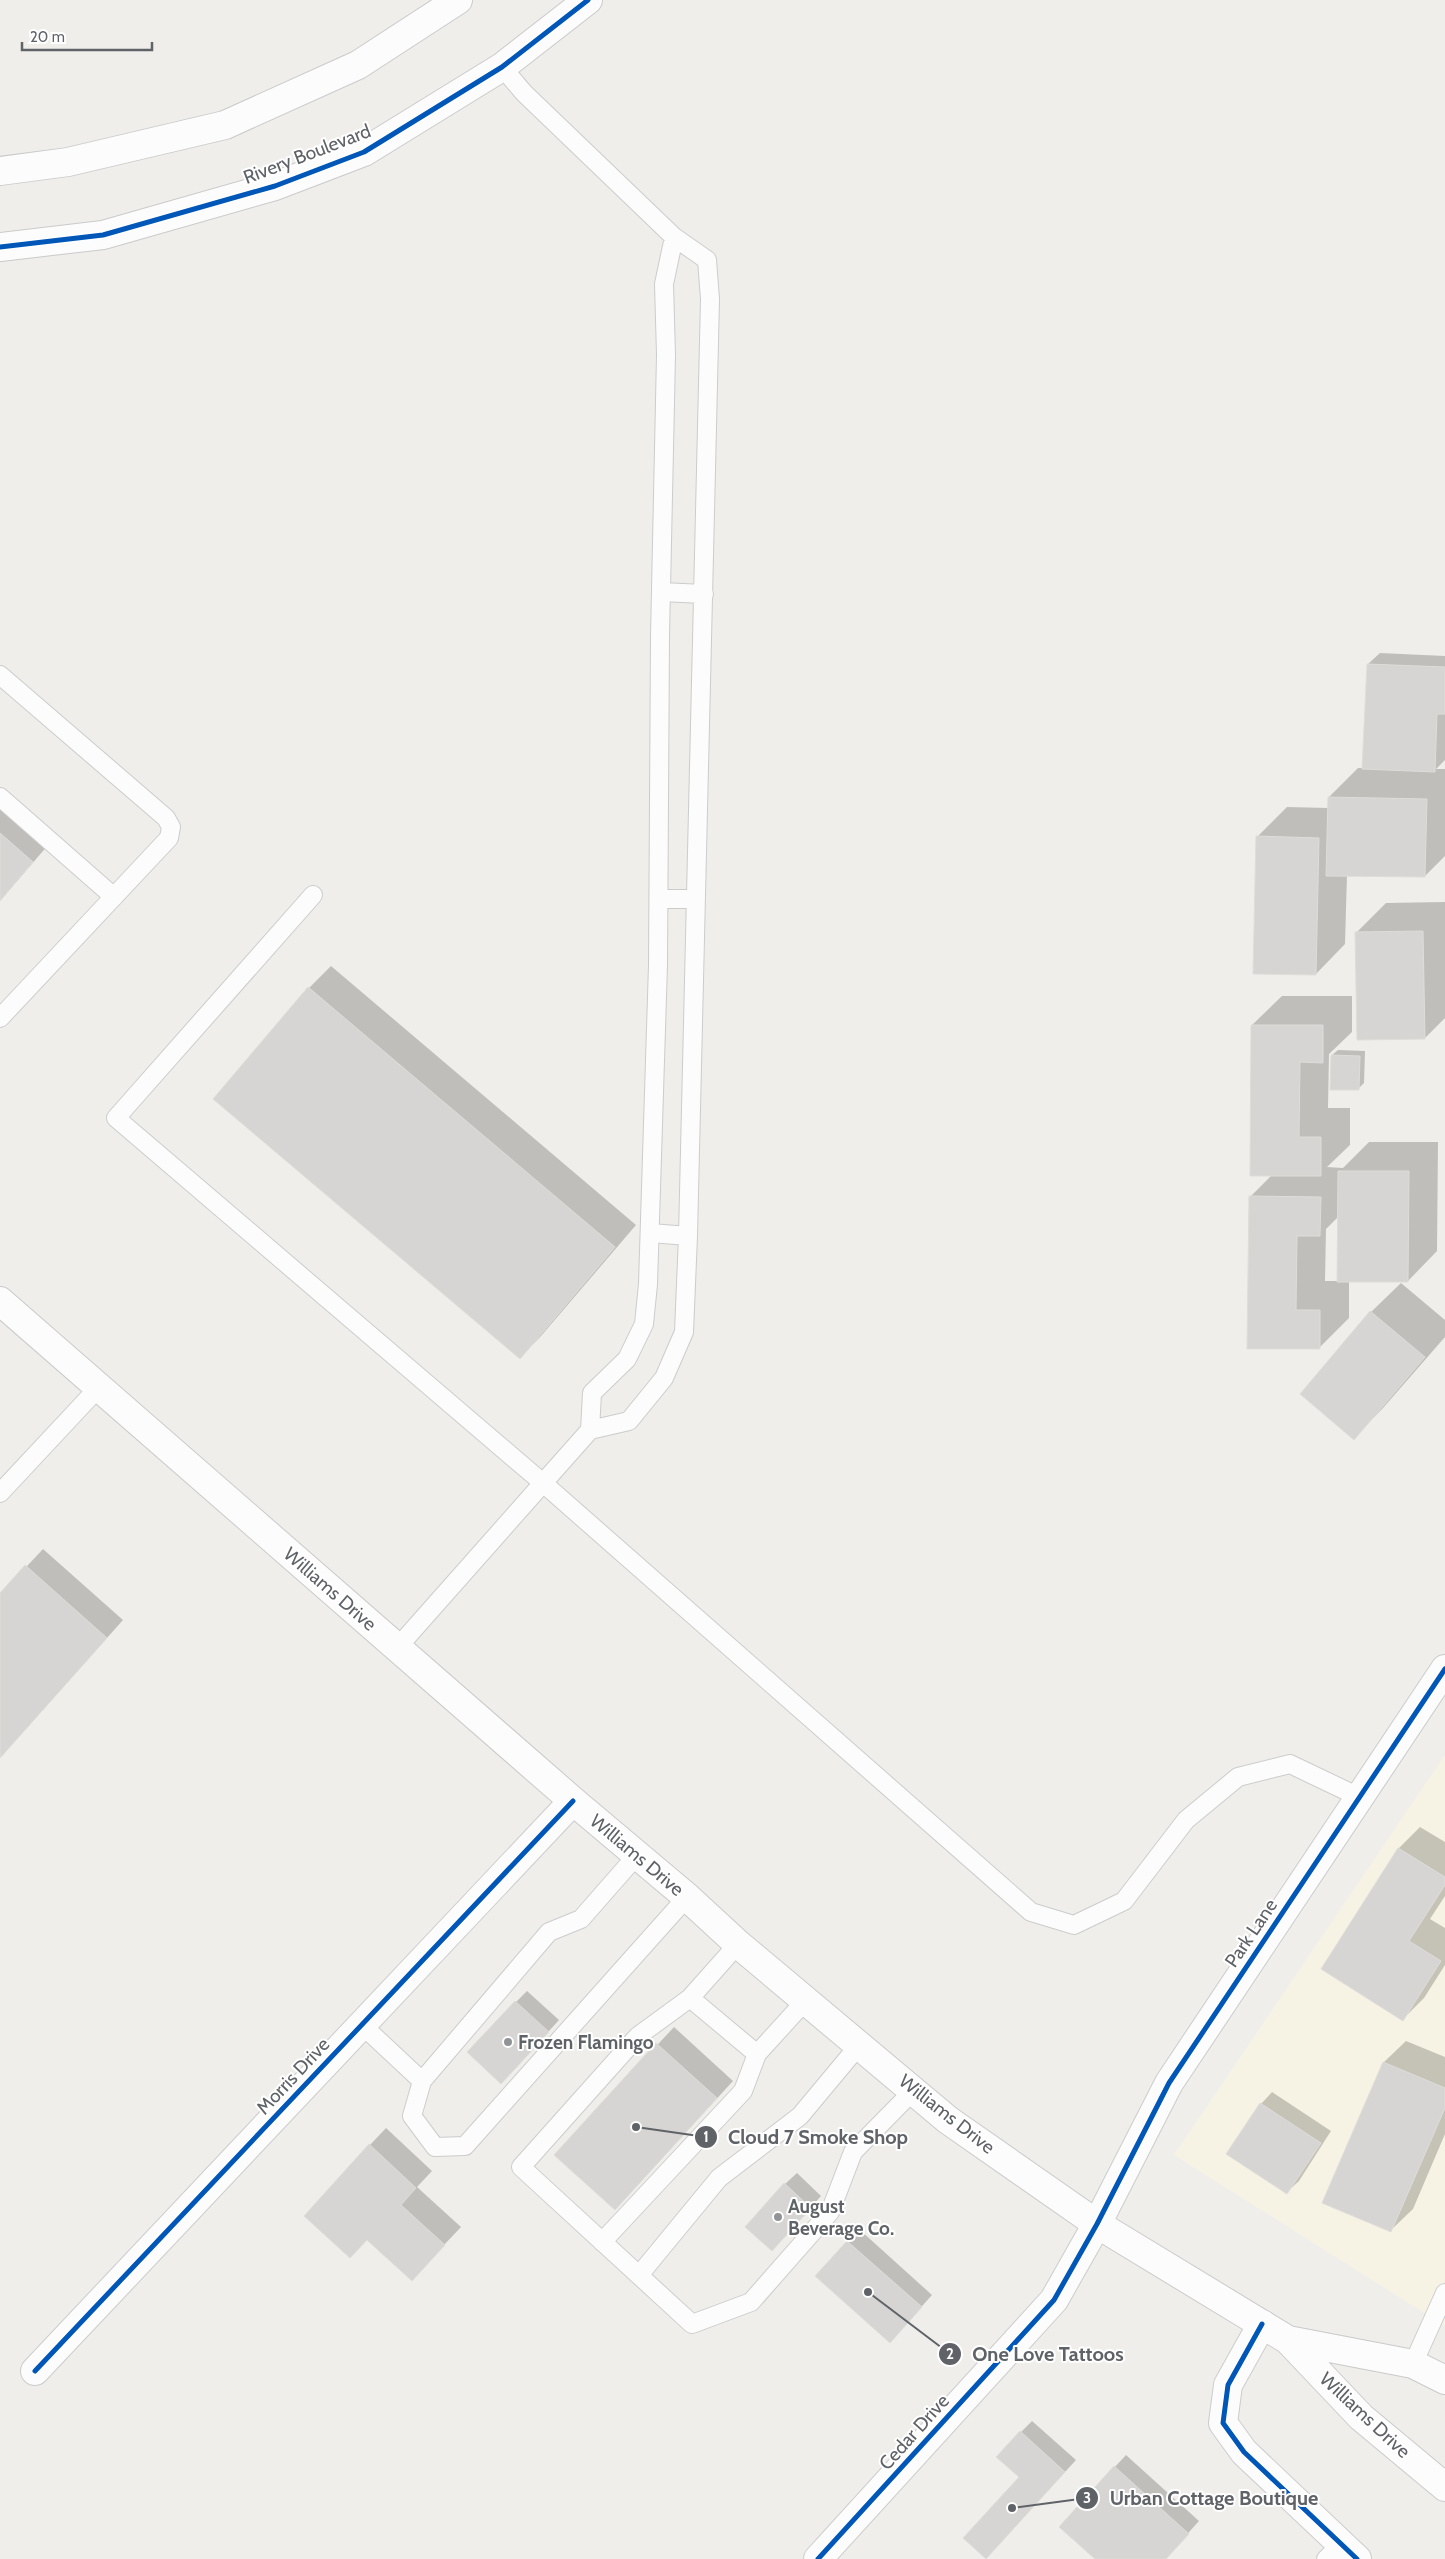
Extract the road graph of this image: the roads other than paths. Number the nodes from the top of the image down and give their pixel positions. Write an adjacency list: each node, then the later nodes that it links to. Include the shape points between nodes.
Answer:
1 (458, 0): 4 (street, via 358,65 225,124 68,162)
2 (588, 0): 3 (street, Rivery Boulevard)
3 (502, 67): 5 (lane, via 524,93); 6 (street, Rivery Boulevard, via 364,152 275,186 103,235)
4 (0, 171)
5 (674, 237): 7 (lane, via 664,284 666,355); 8 (lane, via 707,260 710,299)
6 (0, 247)
7 (661, 592): 8 (lane); 13 (lane)
8 (704, 594): 14 (lane)
9 (0, 675): 12 (lane, via 166,818 171,827 169,838)
10 (0, 798): 12 (lane)
11 (313, 895): 21 (lane, via 116,1118)
12 (114, 897): 15 (lane)
13 (659, 899): 14 (lane); 16 (lane)
14 (695, 899): 17 (lane)
15 (0, 1018)
16 (651, 1233): 17 (lane); 20 (lane, via 644,1324 627,1359 592,1393)
17 (688, 1236): 20 (lane, via 684,1332 664,1378 629,1421)
18 (0, 1301): 19 (street, Williams Drive)
19 (99, 1387): 22 (lane); 23 (street, Williams Drive)
20 (590, 1430): 21 (lane)
21 (543, 1483): 23 (lane); 25 (lane, via 1031,1912 1074,1925 1124,1901 1186,1820 1238,1777 1290,1764)
22 (0, 1493)
23 (397, 1648): 26 (street, Williams Drive)
24 (1445, 1668): 25 (street, Park Lane)
25 (1359, 1797): 37 (street, Park Lane, via 1169,2083)
26 (574, 1801): 27 (street, Williams Drive); 32 (street, Morris Drive)
27 (637, 1855): 28 (street, Williams Drive); 35 (lane, via 581,1919 549,1932)
28 (687, 1897): 29 (street, Williams Drive); 35 (lane, via 465,2146 435,2146 412,2116)
29 (738, 1944): 30 (lane); 31 (street, Williams Drive)
30 (690, 1998): 34 (lane); 38 (lane, via 638,2036 521,2167)
31 (807, 2000): 33 (street, Williams Drive); 34 (lane)
32 (362, 2025): 35 (lane); 44 (street, Morris Drive)
33 (860, 2044): 36 (street, Williams Drive); 39 (lane, via 800,2116 719,2178)
34 (757, 2054): 38 (lane, via 742,2091)
35 (422, 2081)
36 (914, 2090): 37 (street, Williams Drive, via 948,2120); 39 (lane, via 853,2152 830,2212 751,2302 692,2324)
37 (1097, 2224): 41 (street, Williams Drive); 48 (street, Cedar Drive, via 1054,2300)
38 (602, 2242): 39 (lane)
39 (640, 2274)
40 (1445, 2293): 43 (lane)
41 (1262, 2324): 42 (street, Williams Drive); 47 (street, via 1228,2385 1223,2422 1244,2452)
42 (1288, 2340): 43 (street, Williams Drive); 46 (street, Williams Drive, via 1361,2417)
43 (1412, 2364): 45 (street, Williams Drive)
44 (35, 2371)
45 (1445, 2380)
46 (1445, 2487)
47 (1342, 2554)
48 (818, 2559)

